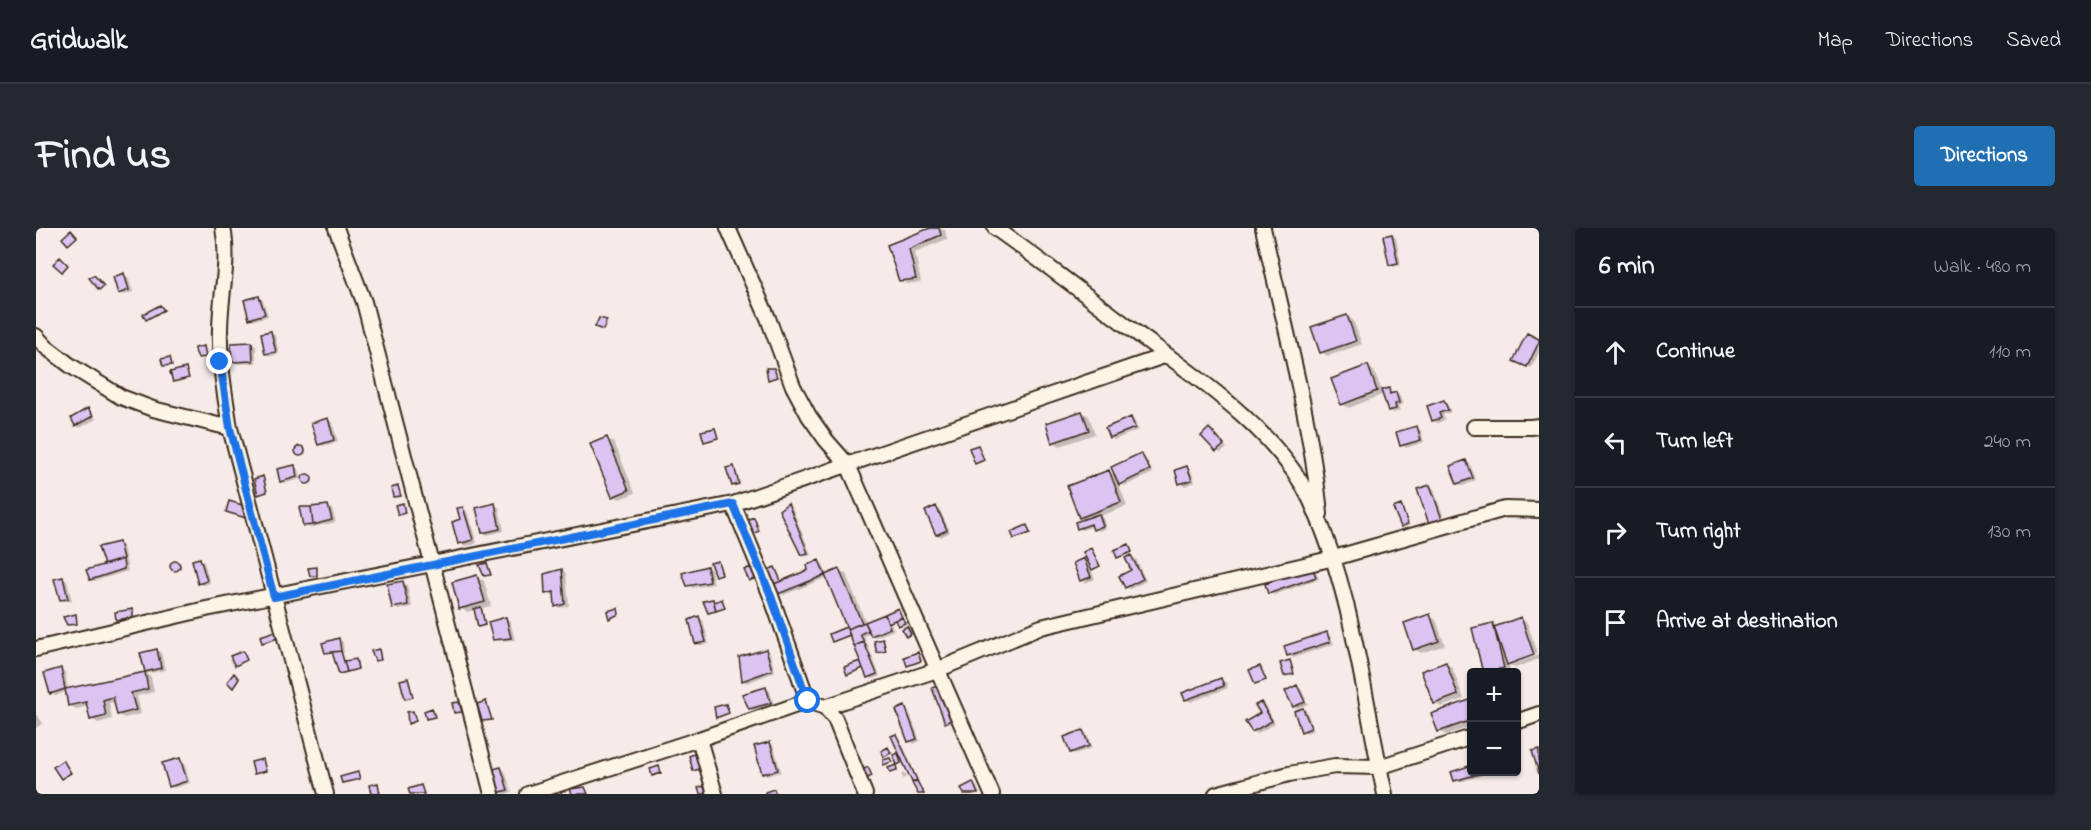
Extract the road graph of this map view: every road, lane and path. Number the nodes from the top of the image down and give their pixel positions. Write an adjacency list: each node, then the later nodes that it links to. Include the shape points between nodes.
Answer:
1 (223, 228): 10 (street, via 226,243 220,362)
2 (336, 228): 16 (street, via 364,302)
3 (728, 228): 11 (street, via 793,386 809,416)
4 (995, 228): 7 (street)
5 (1263, 228): 14 (street, via 1317,478)
6 (36, 336): 10 (street, via 71,366 121,397)
7 (1167, 355): 11 (street); 14 (street, via 1236,409 1278,451 1309,497)
8 (1539, 426): 9 (street)
9 (1474, 427)
10 (230, 428): 17 (street)
11 (848, 465): 12 (street); 19 (street)
12 (733, 504): 16 (street); 20 (street)
13 (1539, 510): 15 (street, via 1505,509)
14 (1322, 528): 15 (street)
15 (1334, 558): 19 (street, via 1041,627); 26 (street)
16 (432, 564): 17 (street); 28 (street)
17 (274, 597): 18 (street); 27 (street)
18 (36, 649)
19 (937, 670): 21 (street); 32 (street)
20 (808, 701): 21 (street); 25 (street)
21 (825, 707): 31 (street, via 835,718)
22 (1539, 714): 23 (street)
23 (1521, 720)
24 (1467, 738): 26 (street)
25 (699, 739): 29 (street); 30 (street)
26 (1379, 767): 33 (street, via 1335,766); 34 (street)
27 (326, 794)
28 (492, 794)
29 (528, 794)
30 (715, 794)
31 (865, 794)
32 (992, 794)
33 (1216, 794)
34 (1385, 794)

